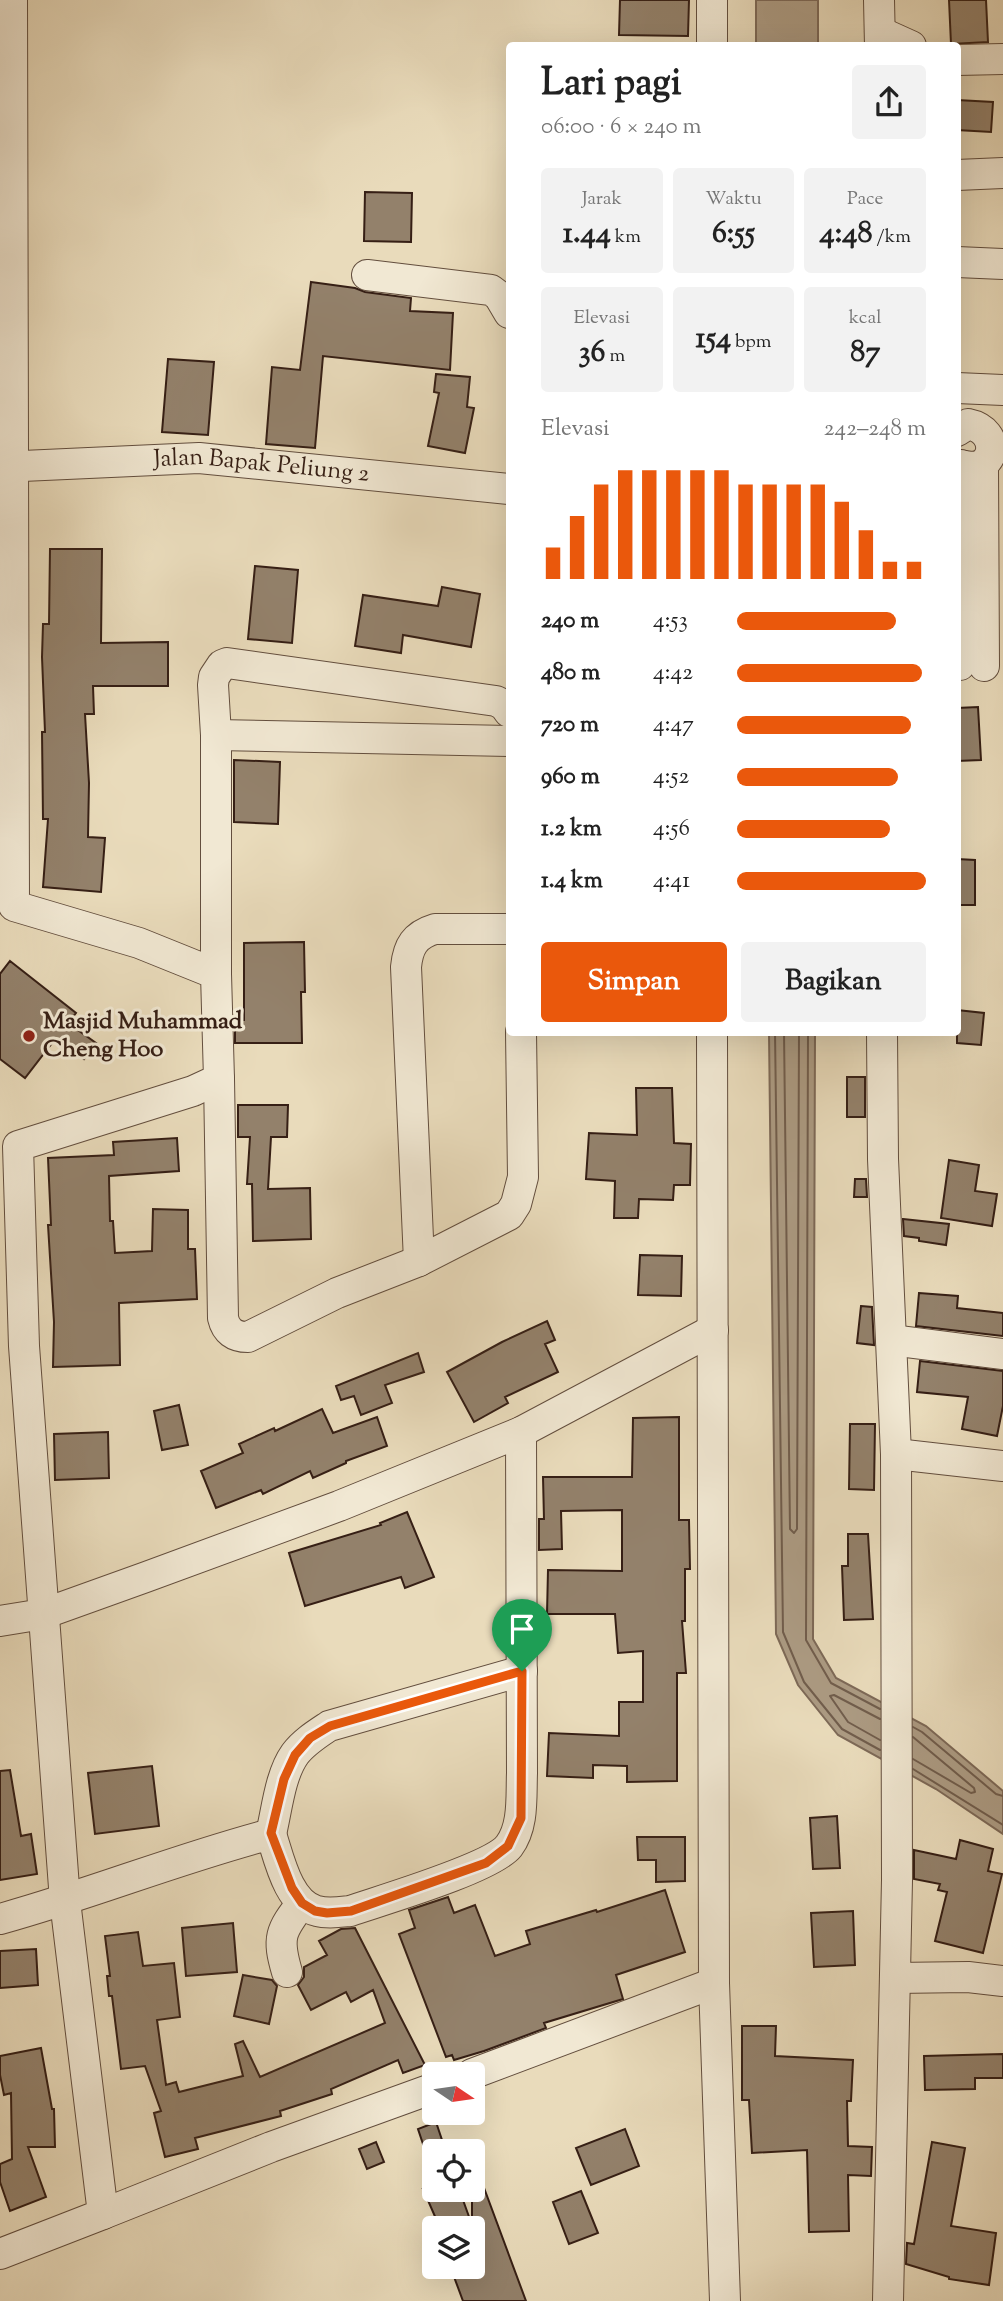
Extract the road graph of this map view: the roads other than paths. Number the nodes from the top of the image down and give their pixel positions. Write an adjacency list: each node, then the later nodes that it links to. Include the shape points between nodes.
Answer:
1 (12, 0): 19 (street)
2 (712, 0): 5 (street)
3 (879, 0): 4 (street)
4 (880, 38)
5 (712, 42)
6 (1003, 59): 7 (street)
7 (961, 60)
8 (1003, 173): 9 (street)
9 (961, 175)
10 (961, 262): 11 (street)
11 (1003, 264)
12 (367, 275): 13 (street, via 491,290)
13 (506, 308)
14 (961, 388): 15 (street)
15 (1003, 390)
16 (961, 428): 17 (street, via 968,424 982,426)
17 (998, 437): 18 (street, via 990,458)
18 (967, 464): 21 (street)
19 (6, 467): 20 (street, Jalan Bapak Peliung 2, via 199,458); 25 (street)
20 (506, 489)
21 (976, 666)
22 (506, 708): 23 (street, via 496,701 227,663 217,670 213,685)
23 (216, 735): 24 (street); 27 (street)
24 (506, 741)
25 (7, 906): 27 (street, via 139,943)
26 (506, 929): 33 (street, via 435,929 414,940 407,952)
27 (216, 974): 31 (street)
28 (521, 1036): 33 (street, via 523,1177 516,1205 509,1215)
29 (712, 1036): 34 (street)
30 (882, 1036): 35 (street)
31 (219, 1079): 32 (street, via 193,1091); 33 (street, via 223,1318 230,1333 248,1337 337,1293)
32 (9, 1146): 36 (street)
33 (419, 1261)
34 (713, 1330): 38 (street); 51 (street)
35 (891, 1340): 37 (street); 39 (street)
36 (12, 1348): 41 (street)
37 (1003, 1354)
38 (521, 1432): 41 (street, via 340,1506); 43 (street)
39 (895, 1454): 40 (street); 49 (street)
40 (1003, 1466)
41 (43, 1614): 42 (street); 45 (street)
42 (0, 1621)
43 (522, 1671): 44 (street, via 320,1732 295,1755); 46 (street, via 521,1818 508,1846 486,1863 351,1911 315,1911)
44 (271, 1833): 45 (street); 46 (street)
45 (65, 1901): 47 (street); 54 (street)
46 (302, 1903): 48 (street, via 281,1936)
47 (0, 1919)
48 (287, 1972)
49 (895, 1978): 50 (street); 57 (street)
50 (1003, 1981)
51 (714, 1983): 52 (street); 56 (street)
52 (485, 2069)
53 (422, 2092): 54 (street)
54 (103, 2214): 55 (street)
55 (0, 2254)
56 (725, 2301)
57 (888, 2301)

